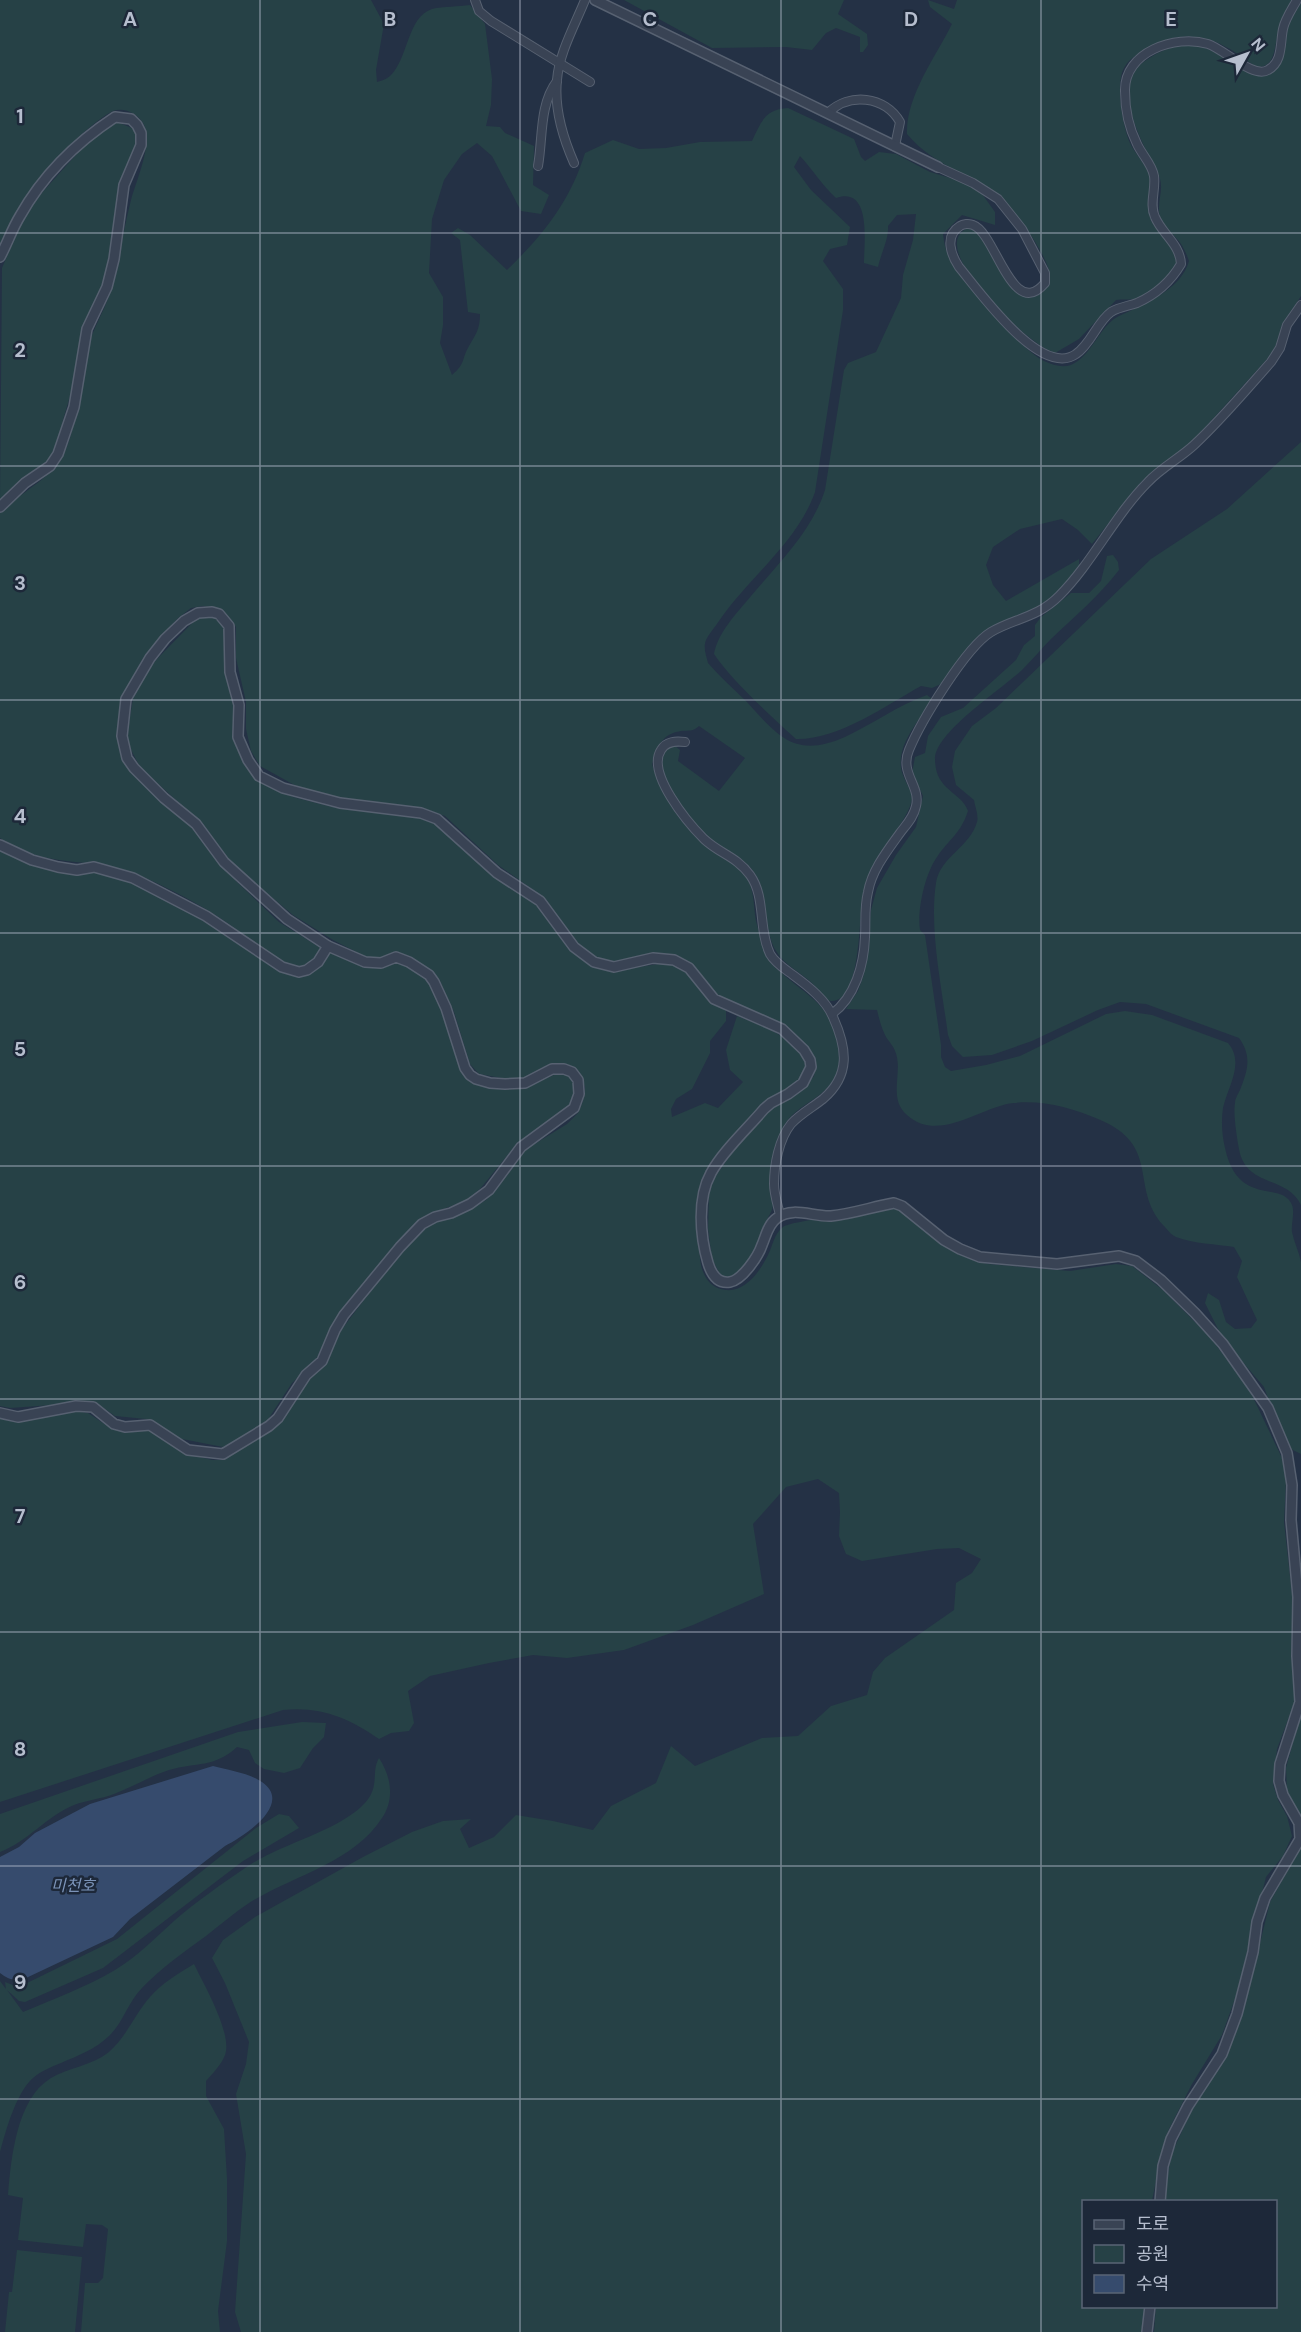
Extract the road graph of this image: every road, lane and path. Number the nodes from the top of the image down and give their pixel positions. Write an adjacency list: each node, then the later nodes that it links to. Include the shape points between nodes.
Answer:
1 (475, 0): 5 (street, via 479,11 491,21)
2 (585, 0): 5 (street)
3 (595, 0): 8 (street)
4 (1297, 0): 12 (street, via 1283,28 1280,54 1266,72 1250,70 1208,44 1182,41 1165,44 1138,60 1126,75 1129,124 1154,174 1153,211 1180,255 1181,264 1156,292 1110,313 1082,349 1068,359 1058,360 1023,340 959,267 953,257 951,238 962,225 972,224 983,231 1002,269 1020,290 1029,293 1045,284 1045,273 1013,216 987,191)
5 (560, 64): 6 (street); 7 (street)
6 (557, 81): 10 (street, via 563,137); 11 (street, via 544,112)
7 (590, 82)
8 (828, 113): 9 (street); 9 (street, via 836,105 855,98 880,103 896,114 900,122)
9 (895, 146): 12 (street)
10 (573, 163)
11 (538, 166)
12 (938, 167)
13 (0, 257): 15 (street, via 20,215 67,155 115,117 131,119 141,133 141,145 124,185 107,287 87,329 74,407 50,466 24,483)
14 (1301, 304): 19 (street, via 1271,362 1196,443 1149,480 1066,589 1034,615 988,634 928,712 905,766 917,797 916,807 877,867 868,890 865,939 857,978 843,1006)
15 (0, 507)
16 (685, 742): 19 (street, via 675,741 660,750 658,767 664,785 706,840 738,861 752,878 771,955 815,992)
17 (0, 844): 18 (street, via 32,860 58,867 94,867 133,878 206,916 282,967 307,970 318,962)
18 (328, 946): 20 (street, via 287,919 244,882 196,824 156,790 127,758 122,736 126,699 165,639 198,613 219,614 229,626 230,672 239,705 238,737 260,776 283,788 340,803 421,813 437,819 497,873 540,901 574,947 594,962 614,967 653,958 674,960 689,968 714,999 766,1020 794,1040 810,1060 809,1075 795,1089 771,1102 721,1159 704,1190 702,1222 711,1273 722,1282 732,1282 740,1276); 21 (street, via 371,964 396,957 423,971 439,991 470,1075 490,1083 515,1084 552,1069 564,1069 578,1080 574,1108 521,1147 489,1190 470,1204 435,1216 400,1246 344,1315 322,1361 301,1383 278,1418 224,1454 188,1450 150,1425 114,1424 93,1407 76,1406 18,1417)
19 (832, 1014): 20 (street, via 844,1052 843,1074 837,1086 792,1123 783,1137 774,1186)
20 (780, 1215): 22 (street, via 798,1212 829,1216 894,1203 944,1240 980,1257 1057,1264 1129,1257 1161,1280 1223,1344 1268,1408 1287,1453 1298,1597 1300,1702 1280,1764 1279,1781 1299,1823 1300,1839 1265,1898 1237,2014 1222,2054 1171,2139 1163,2166)
21 (0, 1413)
22 (1160, 2200)
23 (1150, 2308): 24 (street)
24 (1148, 2332)

